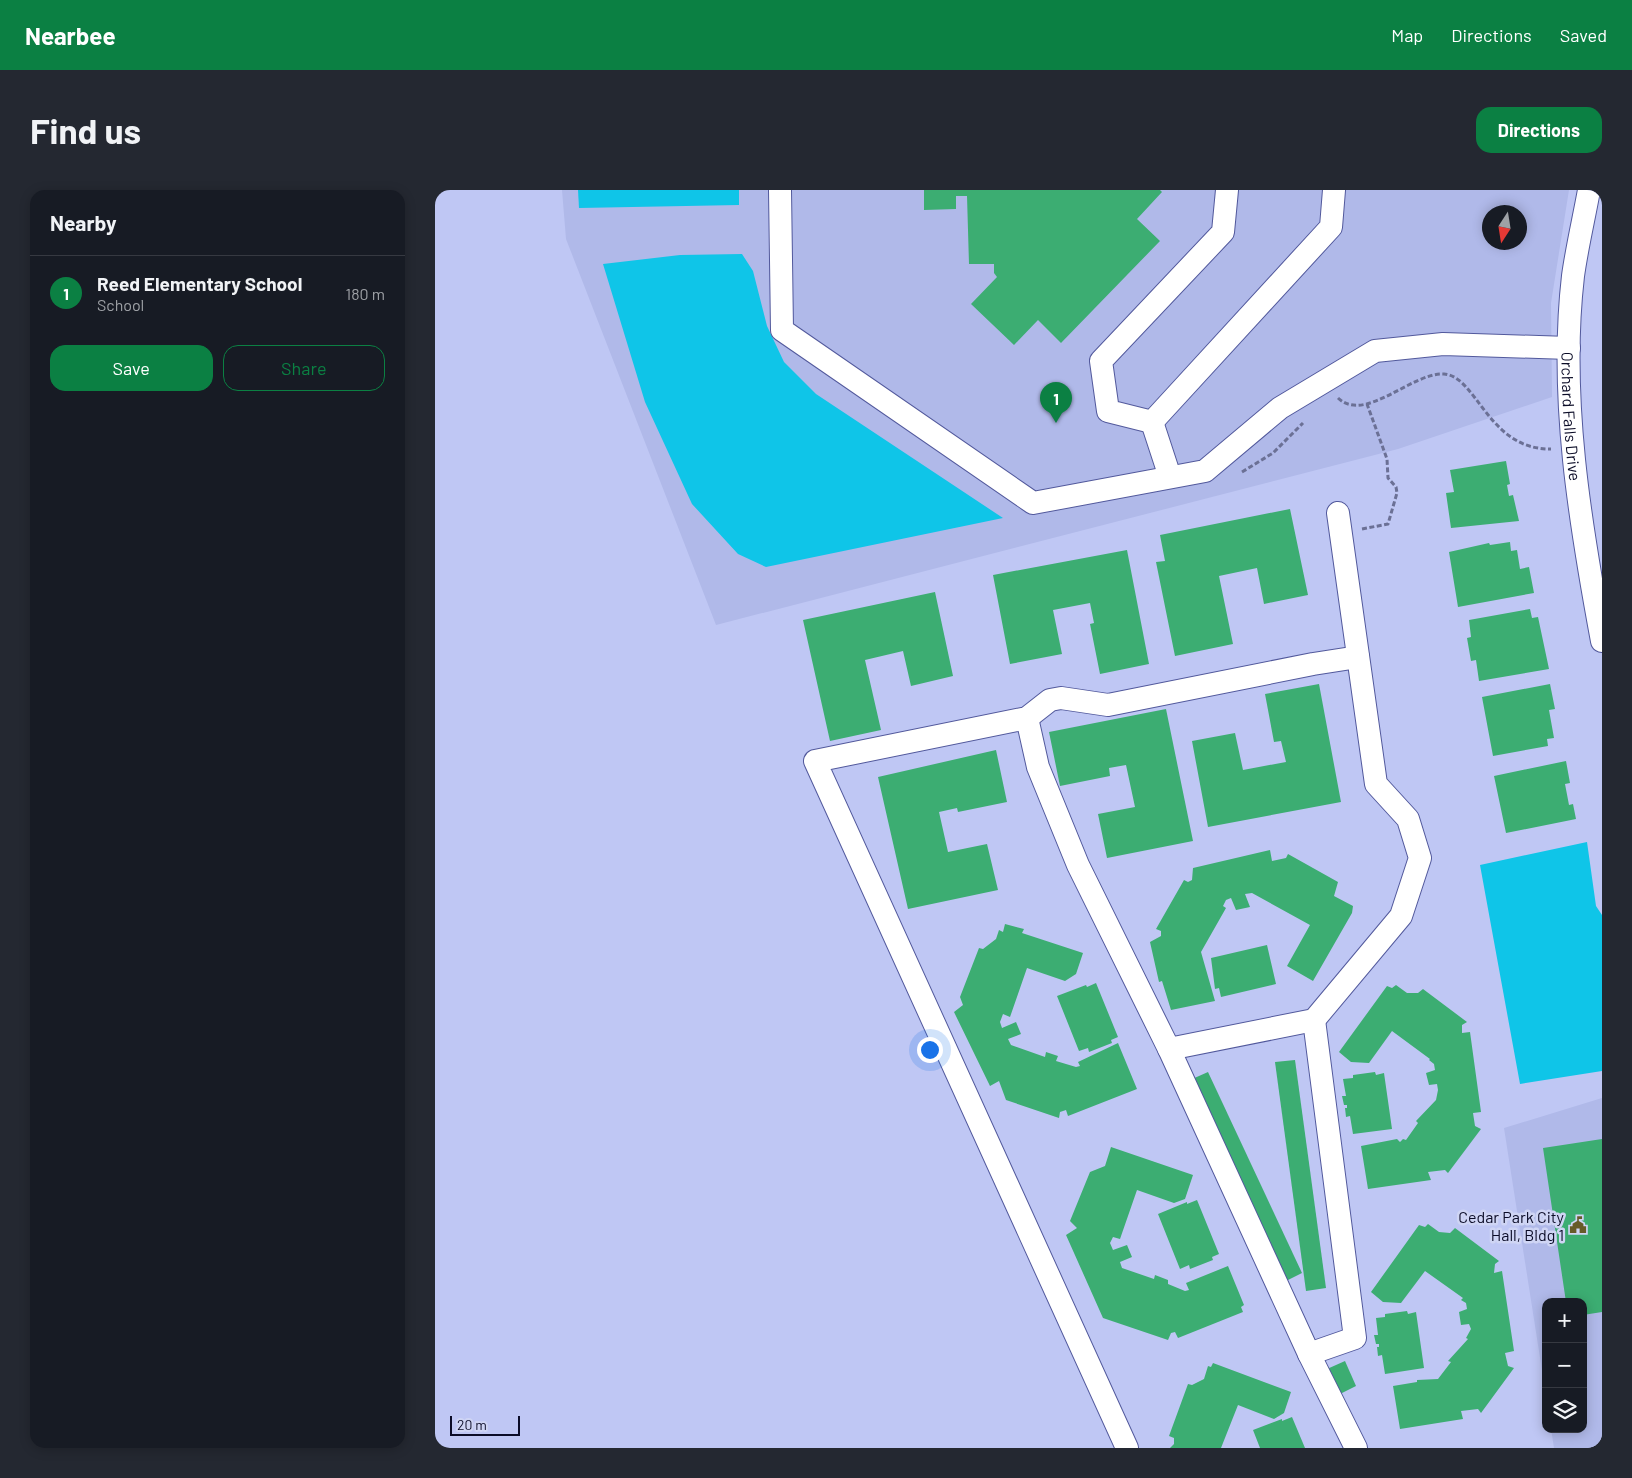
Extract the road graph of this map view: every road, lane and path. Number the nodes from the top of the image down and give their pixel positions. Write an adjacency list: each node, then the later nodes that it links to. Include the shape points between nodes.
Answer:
1 (781, 190): 12 (street, via 783,330 1033,503)
2 (1227, 190): 9 (street, via 1223,232 1101,361 1108,411)
3 (1334, 190): 9 (street, via 1331,227)
4 (1589, 190): 5 (street, Orchard Falls Drive, via 1573,276)
5 (1569, 348): 12 (street, via 1443,344 1375,351 1280,408 1205,471); 14 (street, Orchard Falls Drive, via 1571,428)
6 (1335, 396): 7 (path, via 1349,405)
7 (1367, 404): 10 (path, via 1421,380 1446,374 1459,382 1503,432 1515,441 1531,448); 13 (path, via 1387,459 1387,478 1396,487 1397,494 1387,524)
8 (1308, 418): 11 (path, via 1273,453)
9 (1152, 422): 12 (street)
10 (1557, 448)
11 (1233, 476)
12 (1170, 477)
13 (1339, 522): 16 (street)
14 (1594, 557): 15 (street, Orchard Falls Drive)
15 (1602, 642)
16 (1358, 657): 17 (street, via 1108,705 1061,698 1050,700); 18 (street, via 1376,784 1408,819 1420,858 1401,916)
17 (1027, 718): 19 (street, via 1038,767 1078,864); 21 (street, via 815,761)
18 (1314, 1020): 19 (street); 20 (street, via 1355,1338)
19 (1169, 1048): 20 (street)
20 (1309, 1354): 22 (street)
21 (1127, 1448)
22 (1356, 1448)

